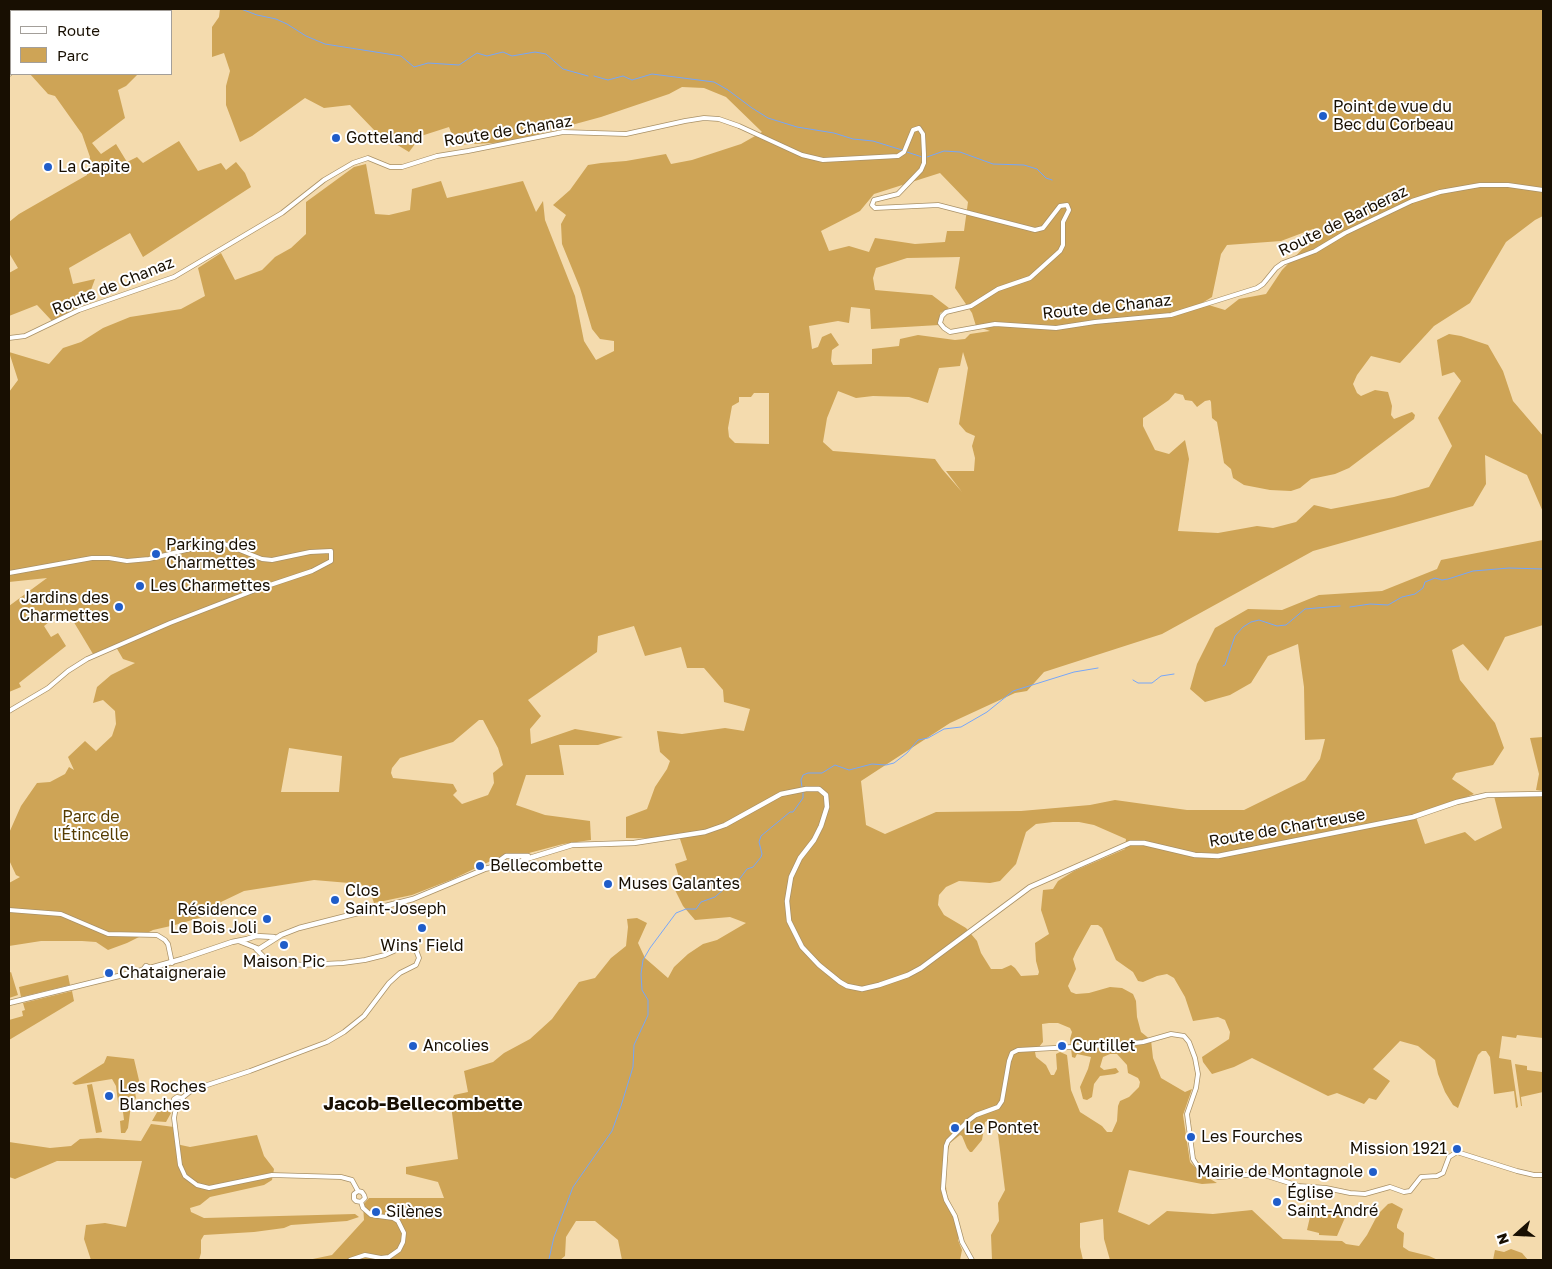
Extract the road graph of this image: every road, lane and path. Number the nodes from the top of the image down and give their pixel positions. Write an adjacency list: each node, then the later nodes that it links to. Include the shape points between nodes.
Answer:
1 (1543, 190): 2 (street, Route de Barberaz, via 1480,185 1412,201 1345,232 1315,251 1283,263 1257,288)
2 (1194, 308): 3 (street, Route de Chanaz, via 1171,315 1056,328 995,324 955,332 947,330 940,321 946,312 971,306 998,290 1030,278 1059,252 1063,245 1062,224 1069,210 1067,204 1060,206 1043,228 1035,230 938,205 875,208 872,205 874,200 898,194 921,170 924,154 923,134 919,128 913,130 904,152 898,156 823,160 809,158 739,126 712,118 626,134 563,132 437,156 399,167 364,159 334,173 287,210 174,277 79,310 25,336)
3 (9, 338)
4 (9, 573): 5 (street, via 92,558 149,559 216,543 272,560 331,551 331,561 312,570 170,623 87,659)
5 (9, 711)
6 (1543, 794): 7 (main road, Route de Chartreuse, via 1487,795 1413,817 1218,856 1195,856 1144,843 1130,844 1030,887 908,975 862,989 840,982 819,965 802,946 790,921 787,901 791,877 814,840 827,807 825,793 819,789 781,794 739,818 705,832 634,843 572,845)
7 (543, 854): 8 (main road); 10 (main road)
8 (513, 857): 9 (main road); 10 (main road)
9 (503, 859): 11 (main road); 12 (main road)
10 (515, 865): 11 (main road, via 511,869)
11 (505, 867): 12 (main road)
12 (484, 870): 16 (main road, via 413,899)
13 (9, 910): 21 (street, via 61,914 108,934 157,935 168,944)
14 (253, 937): 15 (main road); 17 (main road); 19 (main road, via 250,943)
15 (261, 937): 16 (main road); 18 (main road)
16 (276, 937): 18 (main road)
17 (238, 941): 19 (main road); 21 (main road)
18 (263, 946): 19 (main road); 20 (street)
19 (254, 948): 20 (street)
20 (264, 958): 23 (street, via 316,965 365,960 406,946 412,947 420,958 416,965 395,977 373,1005 344,1032 313,1049 192,1090)
21 (172, 962): 22 (main road)
22 (9, 1003)
23 (182, 1098): 24 (street, via 184,1105); 24 (street, via 174,1099)
24 (176, 1107): 26 (street, via 174,1118 180,1164 185,1176 197,1185 208,1188 272,1175 341,1177 352,1180)
25 (1543, 1175): 29 (street, via 1517,1171 1457,1152 1450,1157 1443,1173 1421,1177 1410,1191 1404,1192 1390,1187 1362,1194 1299,1186 1261,1174 1225,1178 1207,1174 1197,1167 1193,1159 1187,1123 1188,1108 1198,1080 1197,1064 1186,1038 1175,1034 1127,1044 1022,1050 1014,1052 1009,1061 998,1108 976,1115 948,1141 943,1189)
26 (358, 1191): 27 (street, via 364,1195); 27 (street, via 354,1199)
27 (361, 1202): 28 (street, via 370,1215 398,1221 404,1233 403,1242 390,1257 365,1255)
28 (350, 1260)
29 (972, 1260)

